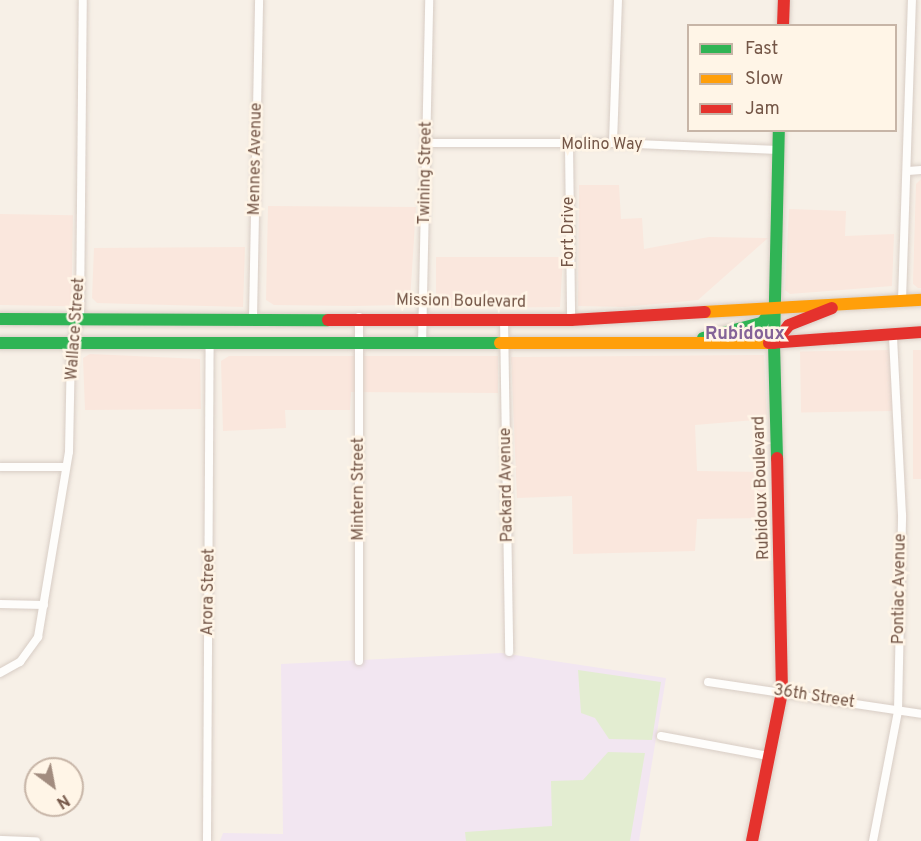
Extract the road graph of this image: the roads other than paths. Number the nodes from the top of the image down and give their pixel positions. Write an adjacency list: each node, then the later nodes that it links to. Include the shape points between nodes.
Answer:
1 (83, 0): 21 (street, Wallace Street)
2 (259, 0): 22 (street, Mennes Avenue)
3 (429, 0): 9 (street, Twining Street)
4 (618, 0): 10 (street)
5 (784, 0): 7 (main road)
6 (912, 0): 14 (street)
7 (783, 24)
8 (779, 132): 12 (main road, Rubidoux Boulevard)
9 (426, 143): 11 (street, Molino Way); 20 (street, Twining Street)
10 (613, 144): 11 (street, Molino Way); 12 (street, Molino Way)
11 (570, 145): 25 (street, Fort Drive)
12 (778, 150): 18 (main road, Rubidoux Boulevard)
13 (921, 170): 14 (street)
14 (908, 171): 15 (street)
15 (902, 300): 16 (main road, Mission Boulevard); 17 (main road, Mission Boulevard)
16 (921, 300)
17 (844, 303): 18 (main road, Mission Boulevard); 31 (main road, via 789,325)
18 (775, 306): 25 (main road, Mission Boulevard); 30 (main road, via 762,323); 31 (main road, Rubidoux Boulevard)
19 (359, 317): 20 (main road, Mission Boulevard); 22 (main road, Mission Boulevard); 29 (street, Mintern Street)
20 (424, 317): 24 (main road, Mission Boulevard); 34 (street, Twining Street)
21 (80, 318): 22 (main road, Mission Boulevard); 23 (main road, Mission Boulevard); 32 (street, Wallace Street)
22 (253, 318)
23 (0, 319)
24 (504, 319): 25 (main road, Mission Boulevard); 35 (street, Packard Avenue)
25 (571, 320)
26 (921, 332): 27 (main road)
27 (893, 334): 31 (main road); 45 (street, Pontiac Avenue, via 902,515)
28 (0, 343): 32 (main road)
29 (360, 343): 33 (main road); 34 (main road); 41 (street, Mintern Street)
30 (685, 343): 31 (main road); 35 (main road)
31 (774, 343): 44 (main road, Rubidoux Boulevard)
32 (71, 344): 33 (main road); 37 (street, Wallace Street)
33 (210, 344): 51 (street, Arora Street)
34 (422, 345): 35 (main road)
35 (502, 345): 40 (street, Packard Avenue)
36 (0, 467): 37 (street)
37 (66, 467): 39 (street, Wallace Street)
38 (0, 604): 39 (street)
39 (44, 605): 42 (street, Wallace Street, via 32,648 20,662)
40 (509, 652)
41 (359, 661)
42 (0, 673)
43 (708, 682): 44 (street, 36th Street)
44 (782, 692): 45 (street, 36th Street); 48 (main road, Rubidoux Boulevard)
45 (898, 711): 46 (street, 36th Street); 53 (street, Pontiac Avenue)
46 (921, 714)
47 (661, 736): 48 (street)
48 (768, 756): 52 (main road, Rubidoux Boulevard)
49 (0, 840): 50 (street)
50 (36, 841)
51 (207, 841)
52 (752, 841)
53 (873, 841)

